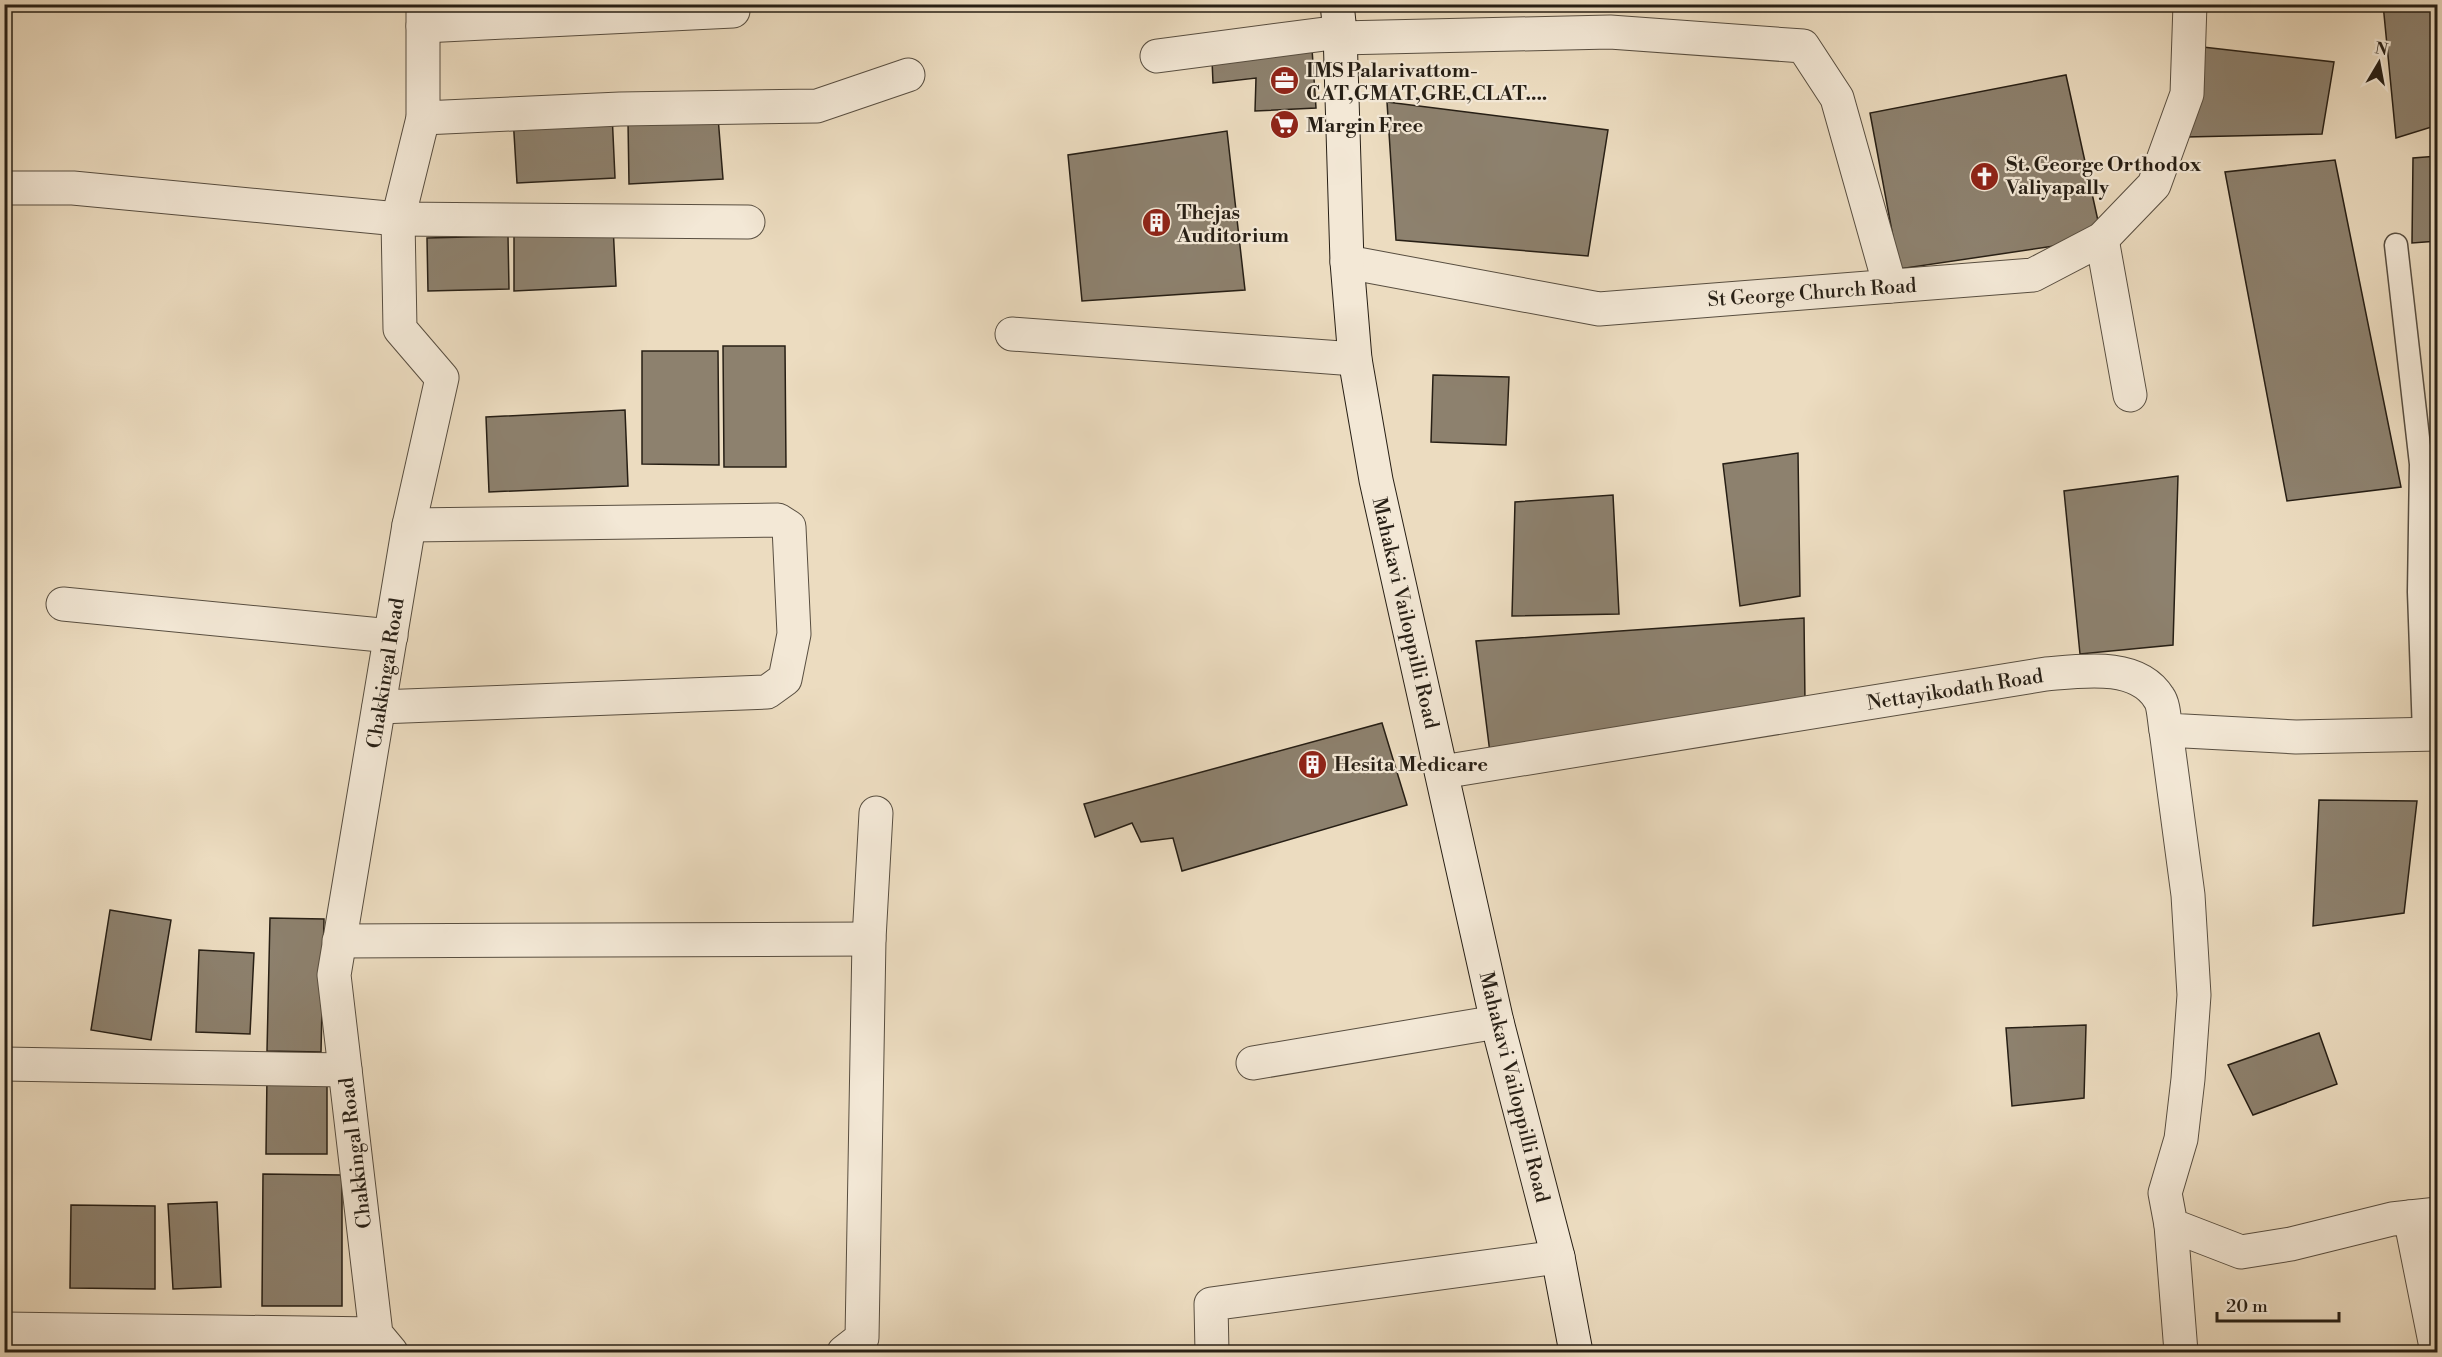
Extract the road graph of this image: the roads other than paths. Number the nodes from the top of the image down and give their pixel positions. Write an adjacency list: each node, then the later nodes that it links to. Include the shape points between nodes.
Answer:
1 (2190, 4): 11 (street, St George Church Road, via 2187,94 2154,185)
2 (733, 12): 3 (street)
3 (423, 15): 7 (street, Chakkingal Road)
4 (1339, 25): 5 (street); 13 (street, Mahakavi Vailoppilli Road); 14 (street, via 1610,32 1803,46 1837,98)
5 (1157, 56)
6 (908, 75): 7 (street, via 817,106)
7 (423, 118): 9 (street, Chakkingal Road)
8 (4, 188): 9 (street, via 73,188)
9 (398, 219): 10 (street); 18 (street, Chakkingal Road, via 400,329 442,378)
10 (748, 222)
11 (2102, 239): 14 (street, St George Church Road, via 2033,275); 17 (street)
12 (2396, 245): 23 (lane, via 2421,464 2419,592)
13 (1347, 262): 14 (street, St George Church Road, via 1599,309); 16 (street, Mahakavi Vailoppilli Road)
14 (1890, 286)
15 (1012, 334): 16 (street)
16 (1355, 359): 24 (street, Mahakavi Vailoppilli Road, via 1376,480)
17 (2130, 396)
18 (409, 525): 20 (street, Chakkingal Road); 21 (street, via 778,520 789,527 794,634 785,679 767,692)
19 (63, 604): 20 (street)
20 (391, 636): 21 (street, Chakkingal Road)
21 (379, 707): 27 (street, Chakkingal Road)
22 (2166, 729): 23 (street, via 2296,736); 24 (street, Nettayikodath Road, via 2160,698 2139,678 2096,669); 33 (street, Nettayikodath Road, via 2188,895 2194,995 2181,1139 2165,1193)
23 (2431, 734)
24 (1442, 772): 28 (street, Mahakavi Vailoppilli Road)
25 (876, 813): 26 (street)
26 (869, 939): 27 (street); 37 (street, via 862,1338)
27 (339, 941): 31 (street, Chakkingal Road, via 334,975)
28 (1497, 1022): 29 (street); 34 (street, Mahakavi Vailoppilli Road)
29 (1253, 1063)
30 (4, 1064): 31 (street)
31 (345, 1070): 36 (street, Chakkingal Road)
32 (2424, 1215): 33 (street, via 2241,1252); 41 (street)
33 (2171, 1225): 40 (street, Nettayikodath Road)
34 (1558, 1257): 38 (street, via 1211,1304); 39 (street, Mahakavi Vailoppilli Road)
35 (4, 1329): 36 (street)
36 (383, 1343)
37 (844, 1353)
38 (1212, 1353)
39 (1576, 1353)
40 (2181, 1353)
41 (2437, 1353)

